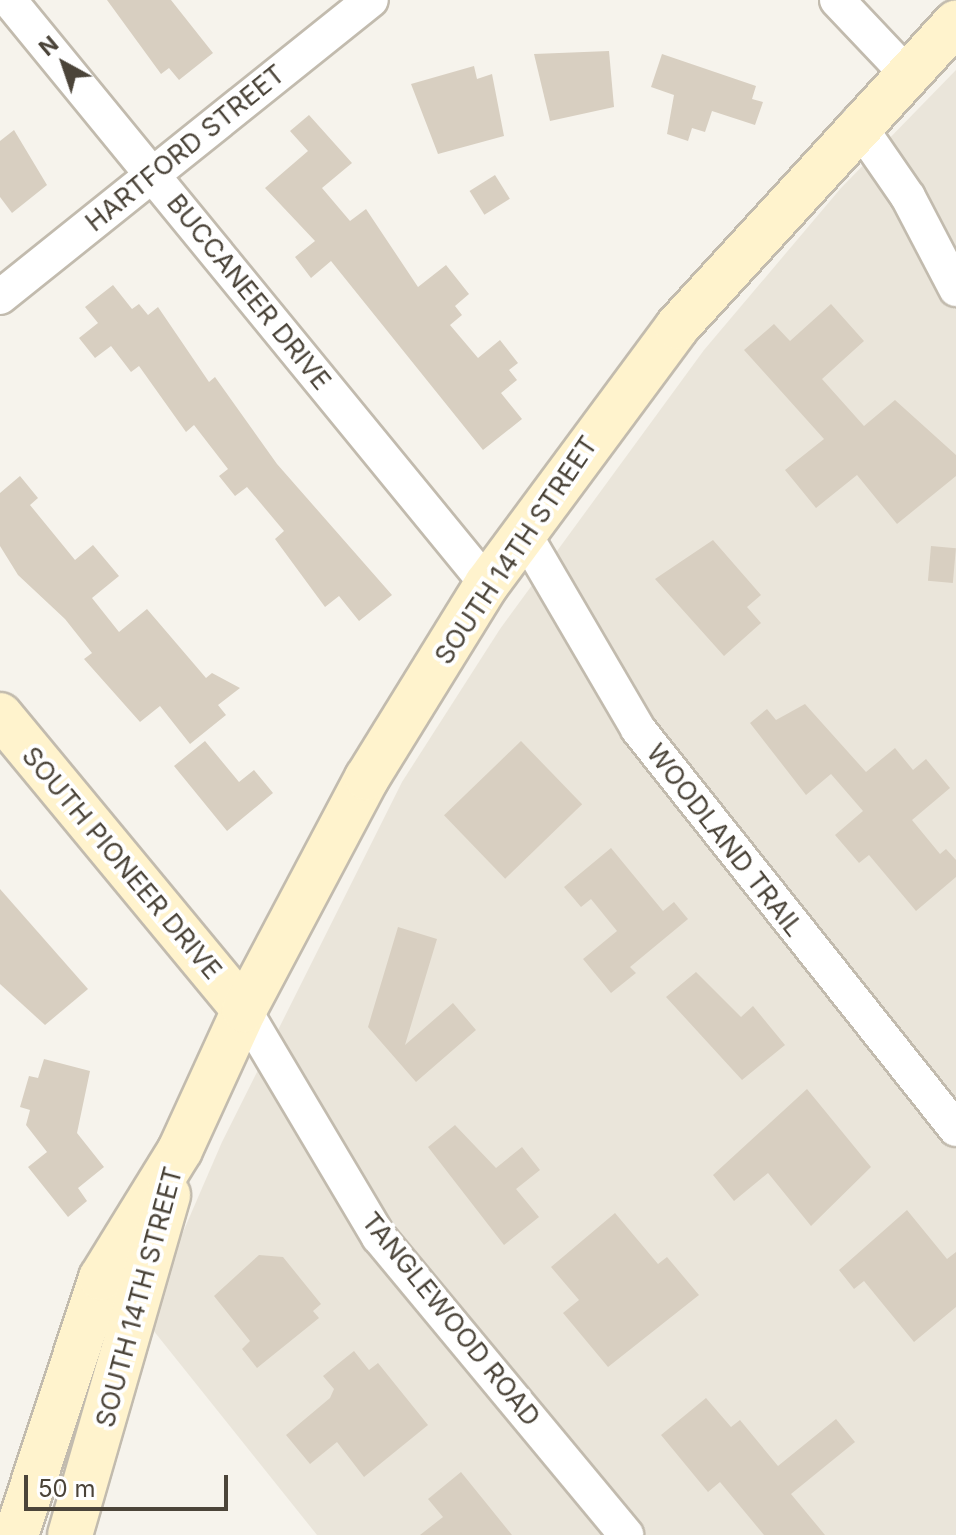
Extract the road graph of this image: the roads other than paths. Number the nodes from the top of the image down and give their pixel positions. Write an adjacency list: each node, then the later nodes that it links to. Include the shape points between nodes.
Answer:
1 (9, 0): 7 (street, BUCCANEER DRIVE)
2 (371, 0): 7 (street, HARTFORD STREET)
3 (837, 0): 5 (street)
4 (956, 23): 5 (main road, SOUTH 14TH STREET)
5 (905, 72): 6 (main road, SOUTH 14TH STREET)
6 (857, 123): 8 (street, via 908,197); 10 (main road, SOUTH 14TH STREET, via 677,327)
7 (152, 174): 9 (street, HARTFORD STREET); 11 (street, BUCCANEER DRIVE)
8 (956, 289)
9 (0, 297)
10 (523, 532): 11 (main road, SOUTH 14TH STREET); 14 (street, WOODLAND TRAIL, via 638,729)
11 (487, 584): 13 (main road, SOUTH 14TH STREET, via 367,778)
12 (0, 715): 13 (main road, SOUTH PIONEER DRIVE)
13 (244, 1010): 15 (main road, SOUTH 14TH STREET); 20 (street, TANGLEWOOD ROAD, via 379,1237)
14 (956, 1129)
15 (180, 1150): 16 (main road, SOUTH 14TH STREET); 17 (main road, SOUTH 14TH STREET)
16 (101, 1278): 17 (main road); 18 (main road, SOUTH 14TH STREET)
17 (136, 1322): 19 (main road, SOUTH 14TH STREET)
18 (16, 1535)
19 (70, 1535)
20 (626, 1535)

